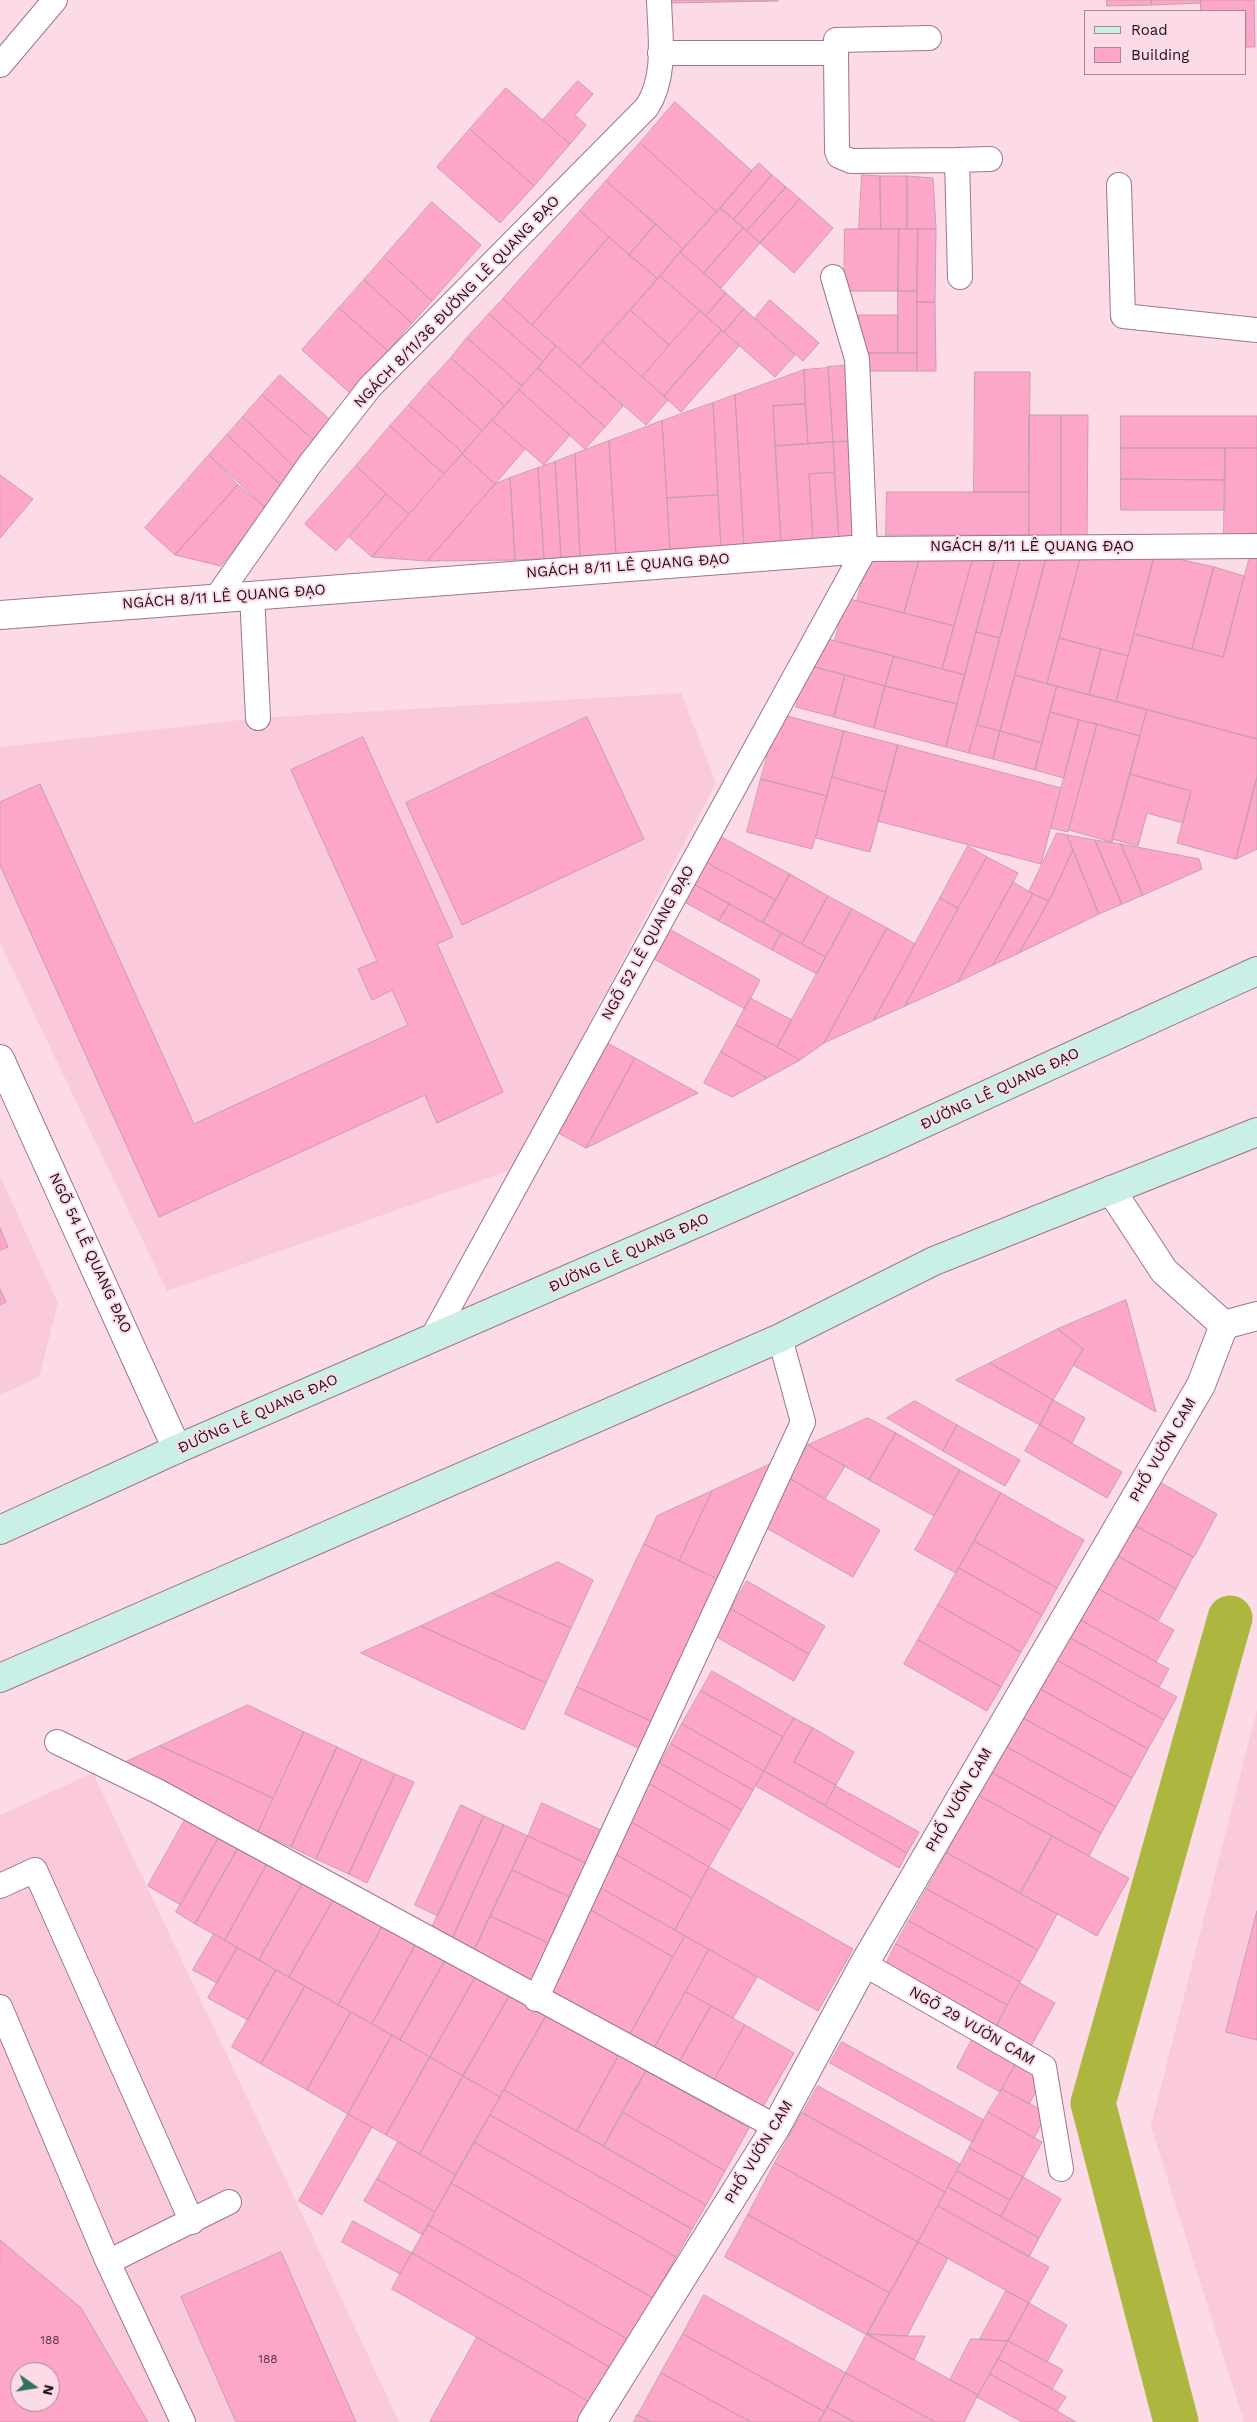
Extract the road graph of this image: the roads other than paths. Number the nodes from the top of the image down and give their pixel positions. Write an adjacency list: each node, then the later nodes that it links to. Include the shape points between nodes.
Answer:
1 (55, 0): 6 (lane)
2 (659, 0): 4 (lane, NGÁCH 8/11/36 ĐƯỜNG LÊ QUANG ĐẠO)
3 (929, 38): 5 (lane, via 836,40)
4 (660, 53): 5 (lane); 16 (lane, NGÁCH 8/11/36 ĐƯỜNG LÊ QUANG ĐẠO, via 655,95 647,107 370,388 310,464)
5 (836, 53): 8 (lane, via 839,156 851,162)
6 (0, 65)
7 (990, 159): 8 (lane)
8 (957, 160): 11 (lane)
9 (1119, 185): 12 (lane, via 1123,316)
10 (833, 277): 14 (lane, via 857,359)
11 (960, 277)
12 (1257, 330)
13 (1257, 546): 14 (lane, NGÁCH 8/11 LÊ QUANG ĐẠO)
14 (866, 549): 15 (street, NGÁCH 8/11 LÊ QUANG ĐẠO); 25 (lane, NGÕ 52 LÊ QUANG ĐẠO)
15 (252, 594): 16 (street, NGÁCH 8/11 LÊ QUANG ĐẠO); 18 (lane)
16 (216, 597): 17 (street, NGÁCH 8/11 LÊ QUANG ĐẠO)
17 (0, 615)
18 (258, 718)
19 (1257, 971): 25 (main road, ĐƯỜNG LÊ QUANG ĐẠO, via 881,1143)
20 (0, 1059): 27 (street, NGÕ 54 LÊ QUANG ĐẠO)
21 (1257, 1132): 22 (main road)
22 (1111, 1190): 24 (street, via 1164,1271); 26 (main road, via 934,1261)
23 (1257, 1316): 24 (street)
24 (1224, 1325): 32 (street, PHỐ VƯỜN CAM, via 1201,1385)
25 (432, 1338): 27 (main road, ĐƯỜNG LÊ QUANG ĐẠO)
26 (780, 1338): 29 (main road); 33 (lane, via 803,1422)
27 (178, 1449): 28 (main road, ĐƯỜNG LÊ QUANG ĐẠO)
28 (0, 1530)
29 (0, 1678)
30 (57, 1742): 33 (lane, via 157,1791)
31 (0, 1886): 38 (lane, via 35,1870)
32 (864, 1964): 35 (street, PHỐ VƯỜN CAM); 36 (lane, NGÕ 29 VƯỜN CAM, via 1044,2067)
33 (536, 1999): 35 (lane)
34 (0, 2007): 39 (lane)
35 (776, 2127): 41 (street, PHỐ VƯỜN CAM)
36 (1061, 2168)
37 (230, 2202): 38 (lane)
38 (192, 2222): 39 (lane)
39 (108, 2262): 40 (lane)
40 (182, 2422)
41 (592, 2422)

